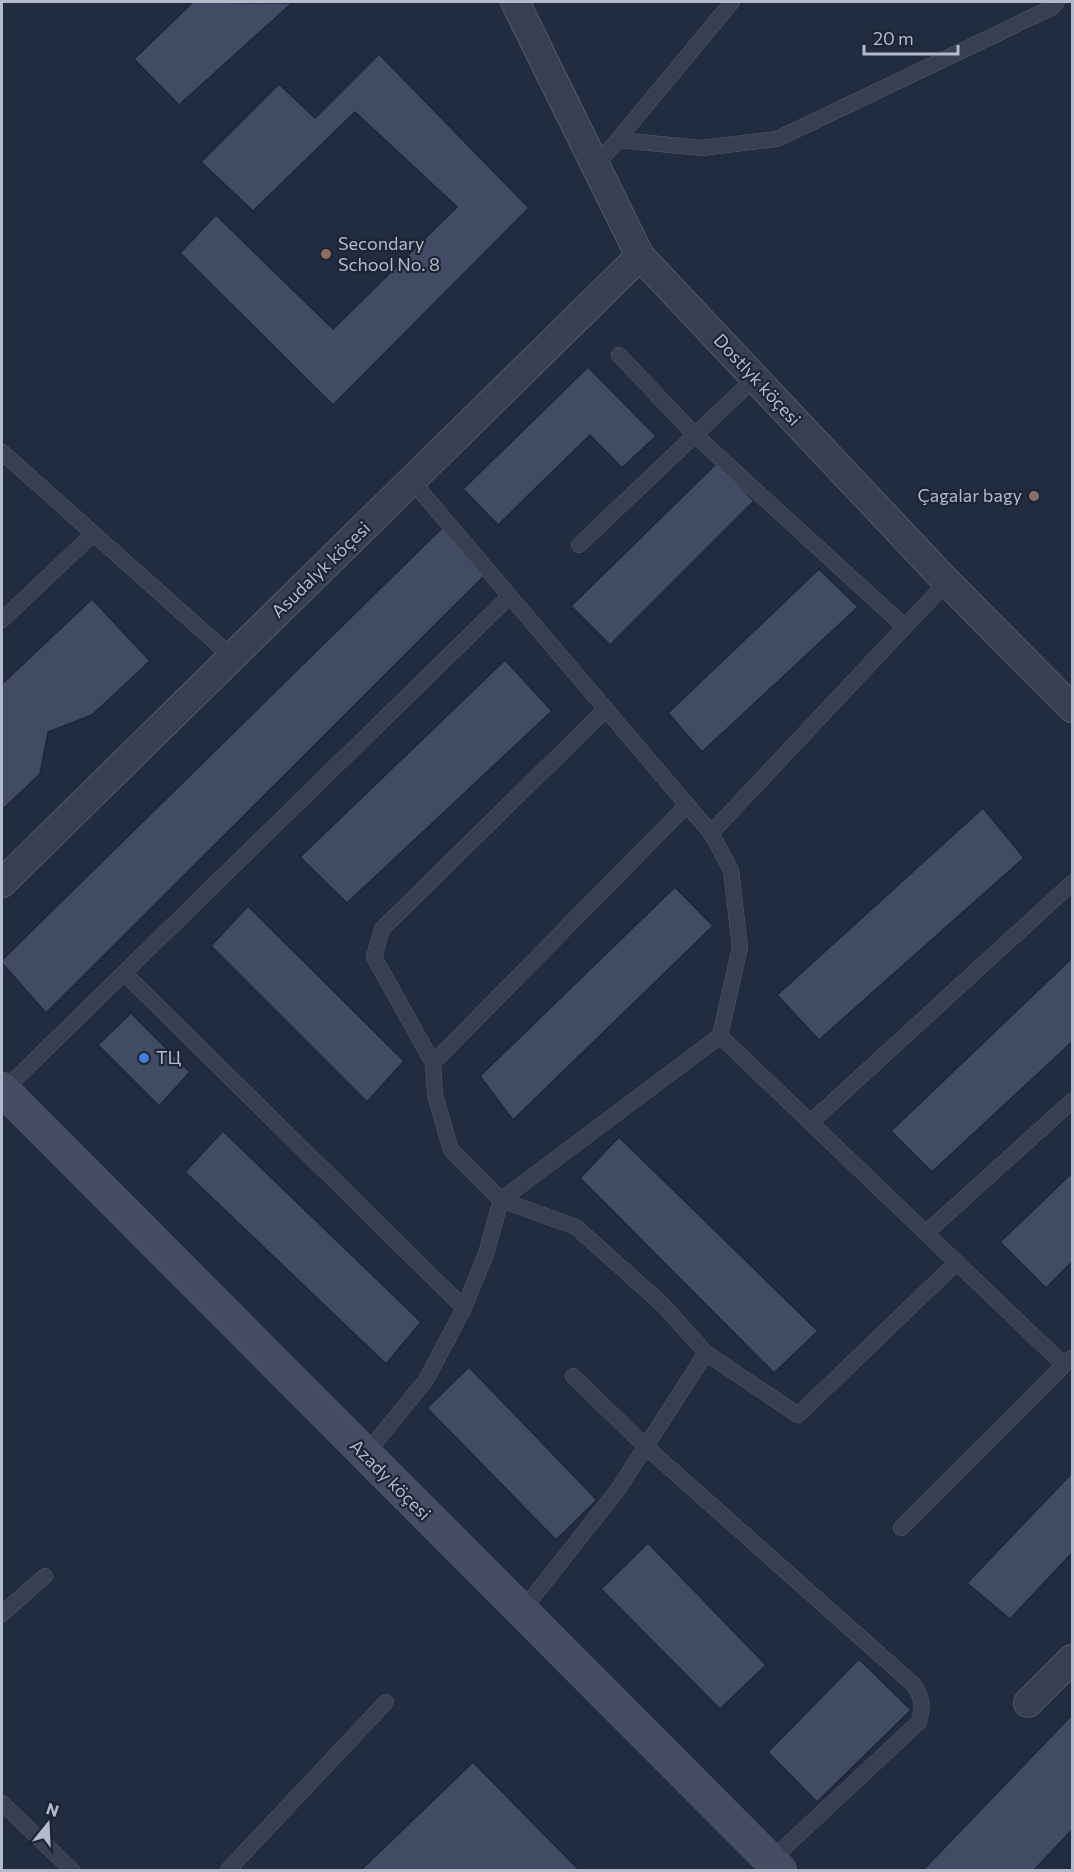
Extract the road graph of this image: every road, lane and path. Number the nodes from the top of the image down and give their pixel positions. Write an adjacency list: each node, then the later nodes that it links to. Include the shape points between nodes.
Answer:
1 (515, 2): 5 (street, Dostlyk köçesi)
2 (732, 2): 4 (lane)
3 (1057, 2): 4 (lane, via 777,139 702,148)
4 (618, 140): 5 (lane)
5 (596, 166): 6 (street, Dostlyk köçesi)
6 (640, 256): 8 (street, Dostlyk köçesi); 11 (street, Asudalyk köçesi)
7 (619, 355): 9 (lane)
8 (755, 378): 9 (lane); 14 (street, Dostlyk köçesi)
9 (695, 435): 13 (lane); 17 (lane)
10 (2, 452): 12 (lane)
11 (412, 481): 15 (lane); 18 (street, Asudalyk köçesi)
12 (93, 534): 16 (lane); 18 (lane)
13 (579, 545)
14 (947, 582): 17 (lane); 19 (street, Dostlyk köçesi)
15 (510, 596): 20 (lane); 25 (lane)
16 (2, 620)
17 (905, 627): 22 (lane)
18 (232, 657): 23 (street, Asudalyk köçesi)
19 (1072, 708)
20 (606, 709): 21 (lane); 27 (lane, via 382,928 374,957)
21 (687, 805): 22 (lane); 27 (lane)
22 (711, 833): 26 (lane, via 731,870 740,947)
23 (2, 883)
24 (1072, 883): 30 (lane)
25 (124, 973): 28 (lane); 34 (lane)
26 (720, 1036): 30 (lane); 31 (lane)
27 (433, 1063): 31 (lane, via 435,1095 451,1150)
28 (2, 1090): 39 (main road, Azady köçesi)
29 (1072, 1101): 32 (lane)
30 (810, 1122): 32 (lane)
31 (501, 1200): 34 (lane, via 486,1254); 35 (lane, via 576,1227 663,1305)
32 (926, 1233): 33 (lane)
33 (957, 1262): 35 (lane, via 798,1415); 36 (lane)
34 (464, 1308): 39 (lane, via 426,1380)
35 (706, 1353): 38 (lane)
36 (1068, 1361): 40 (lane)
37 (573, 1376): 38 (lane)
38 (645, 1446): 42 (lane, via 619,1488); 48 (lane, via 914,1685 920,1695 923,1707 919,1722)
39 (365, 1455): 42 (main road, Azady köçesi)
40 (901, 1528)
41 (45, 1576): 43 (lane)
42 (522, 1611): 48 (main road, Azady köçesi)
43 (2, 1614)
44 (1072, 1659): 46 (street)
45 (386, 1702): 50 (lane)
46 (1028, 1703)
47 (2, 1803): 49 (lane)
48 (770, 1867)
49 (72, 1870)
50 (228, 1870)

